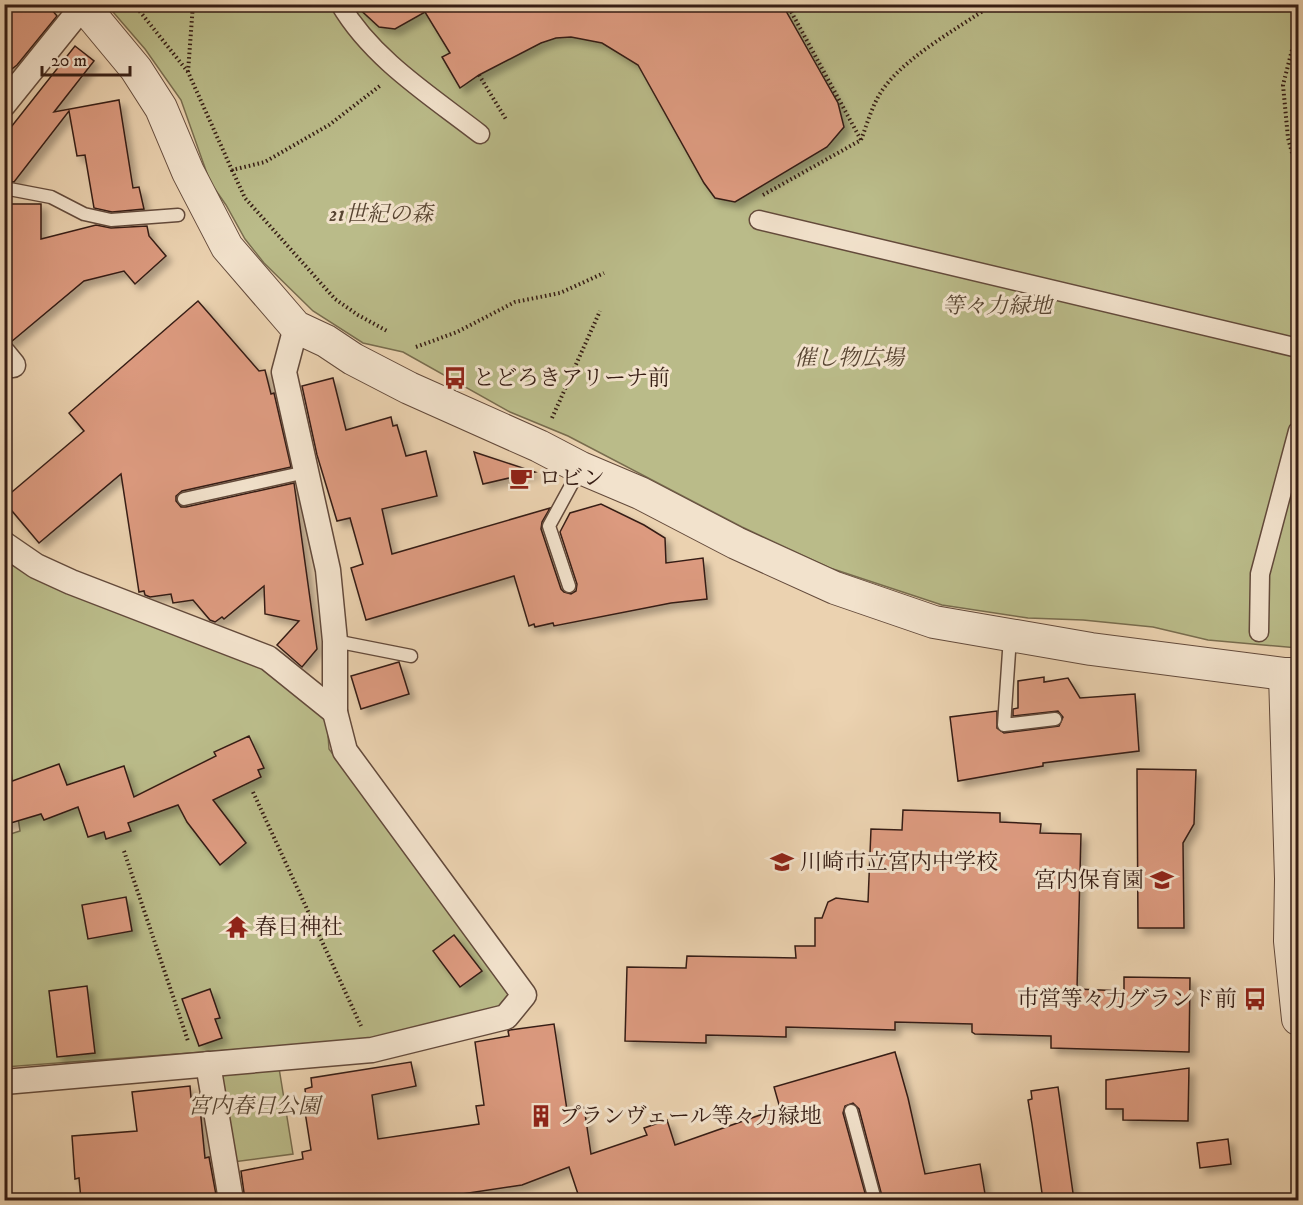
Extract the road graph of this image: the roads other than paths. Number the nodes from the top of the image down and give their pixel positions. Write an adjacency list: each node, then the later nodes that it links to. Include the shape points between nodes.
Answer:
1 (340, 4): 4 (street, via 350,20 399,71)
2 (83, 5): 3 (street); 8 (street, via 136,69 161,108 188,172 227,247)
3 (4, 104)
4 (480, 134)
5 (4, 188): 6 (lane, via 51,197 84,214 111,220)
6 (178, 215)
7 (759, 220): 9 (street)
8 (296, 327): 11 (street, via 401,384); 12 (street, via 284,372)
9 (1299, 348)
10 (1299, 431): 16 (street, via 1260,574)
11 (581, 468): 15 (lane, via 549,526); 17 (street, via 835,588 934,622)
12 (306, 472): 13 (lane); 18 (street, via 327,570)
13 (184, 499)
14 (4, 544): 21 (street, via 36,566 71,582 268,658)
15 (569, 586)
16 (1259, 632)
17 (1010, 636): 20 (street); 22 (lane, via 1004,725)
18 (335, 641): 19 (lane); 21 (street)
19 (411, 656)
20 (1292, 674): 23 (street)
21 (335, 712): 25 (street, via 345,751 524,995 506,1017 372,1050)
22 (1055, 719)
23 (1295, 873): 24 (street, via 1290,941)
24 (1299, 1019)
25 (202, 1065): 26 (street); 28 (street)
26 (4, 1082)
27 (851, 1111): 29 (lane)
28 (231, 1200)
29 (875, 1200)

